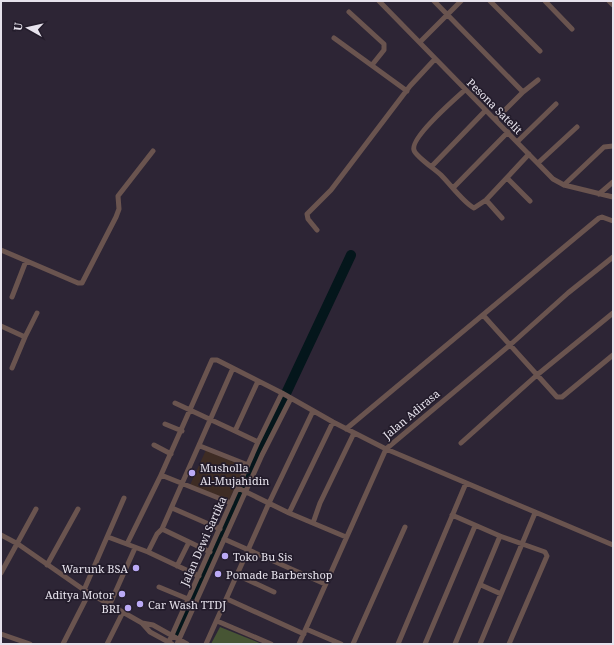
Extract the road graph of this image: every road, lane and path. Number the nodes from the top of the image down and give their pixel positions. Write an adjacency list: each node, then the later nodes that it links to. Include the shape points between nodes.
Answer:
1 (379, 1): 12 (street, Pesona Satelit)
2 (434, 1): 9 (street)
3 (461, 1): 9 (street)
4 (490, 1): 13 (street)
5 (545, 1): 10 (street)
6 (609, 1): 7 (street)
7 (613, 5)
8 (349, 12): 15 (street, via 384,44 384,50)
9 (448, 15): 12 (street); 19 (street)
10 (572, 29)
11 (334, 38): 15 (street)
12 (420, 42): 14 (street, Pesona Satelit)
13 (540, 51)
14 (435, 59): 17 (street, Pesona Satelit); 18 (street)
15 (372, 65): 18 (street)
16 (538, 80): 19 (street)
17 (465, 90): 21 (street, Pesona Satelit); 30 (street, via 414,143 415,153)
18 (407, 91): 41 (street, via 331,190 307,214)
19 (523, 92): 22 (street)
20 (556, 104): 25 (street)
21 (485, 111): 22 (street, Pesona Satelit); 30 (street)
22 (496, 119): 24 (street, Pesona Satelit)
23 (577, 127): 29 (street)
24 (508, 132): 25 (street, Pesona Satelit); 34 (street)
25 (517, 142): 28 (street, Pesona Satelit)
26 (613, 146): 33 (street, via 604,148)
27 (152, 151): 44 (street, via 118,196 119,209 116,217 82,283)
28 (529, 154): 29 (street, Pesona Satelit); 31 (street)
29 (538, 163): 33 (street, Pesona Satelit, via 553,179)
30 (432, 166): 34 (street)
31 (507, 178): 37 (street); 38 (street)
32 (613, 182): 35 (street)
33 (564, 185): 35 (street, Pesona Satelit)
34 (453, 188): 37 (street, via 472,207 476,208)
35 (599, 194): 36 (street, Pesona Satelit)
36 (613, 197)
37 (486, 200): 39 (street)
38 (530, 201)
39 (502, 218)
40 (613, 221): 48 (street, via 599,218)
41 (317, 230)
42 (1, 250): 44 (street)
43 (613, 257): 51 (street, Jalan Adirasa)
44 (26, 261): 45 (street)
45 (12, 297)
46 (37, 313): 50 (street)
47 (613, 313): 55 (street)
48 (483, 315): 51 (street); 65 (street)
49 (1, 326): 50 (street)
50 (25, 337): 53 (street)
51 (510, 345): 55 (street); 73 (street, Jalan Adirasa)
52 (613, 355): 55 (street, via 562,397 556,396)
53 (12, 368)
54 (233, 368): 56 (street); 60 (street, via 212,360); 62 (street)
55 (538, 375): 70 (street)
56 (258, 381): 57 (street); 67 (street)
57 (283, 394): 58 (street); 69 (street, Jalan Dewi Sartika)
58 (291, 398): 61 (street); 80 (street)
59 (175, 403): 60 (street)
60 (190, 410): 62 (street); 66 (street)
61 (313, 411): 63 (street); 82 (street)
62 (212, 420): 67 (street); 72 (street)
63 (333, 422): 65 (street); 87 (street)
64 (165, 424): 66 (street)
65 (346, 429): 68 (street)
66 (182, 430): 74 (street)
67 (235, 431): 69 (street)
68 (354, 432): 73 (street); 90 (street)
69 (258, 442): 75 (street, Jalan Dewi Sartika)
70 (461, 444)
71 (154, 445): 74 (street)
72 (200, 446): 75 (street); 78 (street)
73 (386, 449): 77 (street); 98 (street, Jalan Adirasa)
74 (171, 454): 76 (street)
75 (248, 465): 79 (street, Jalan Dewi Sartika)
76 (161, 475): 78 (street); 102 (street)
77 (466, 483): 88 (street); 89 (street)
78 (183, 484): 83 (street); 84 (street)
79 (238, 488): 80 (street); 83 (street, Jalan Dewi Sartika)
80 (246, 492): 82 (street); 99 (street)
81 (124, 498): 97 (street)
82 (269, 503): 87 (street); 106 (street)
83 (231, 504): 93 (street, Jalan Dewi Sartika)
84 (172, 508): 93 (street); 94 (street)
85 (36, 509): 101 (street)
86 (78, 509): 109 (street)
87 (289, 513): 90 (street)
88 (535, 513): 103 (street); 104 (street)
89 (452, 515): 92 (street); 141 (street)
90 (313, 523): 98 (street)
91 (405, 526): 140 (street)
92 (475, 526): 96 (street); 142 (street)
93 (220, 529): 108 (street, Jalan Dewi Sartika)
94 (162, 530): 100 (street); 107 (street, via 157,534)
95 (1, 535): 101 (street)
96 (500, 536): 103 (street); 115 (street)
97 (108, 537): 102 (street); 117 (street)
98 (346, 537): 114 (street, Jalan Adirasa)
99 (224, 539): 106 (street); 130 (street)
100 (189, 542): 108 (street); 110 (street)
101 (18, 544): 109 (street); 111 (street)
102 (127, 544): 105 (street)
103 (522, 544): 119 (street); 145 (street, via 545,552 547,558)
104 (613, 545)
105 (135, 548): 107 (street); 122 (street)
106 (248, 551): 112 (street); 114 (street)
107 (148, 552): 110 (street)
108 (210, 552): 113 (street, Jalan Dewi Sartika)
109 (47, 564): 117 (street)
110 (177, 566): 113 (street)
111 (1, 573)
112 (237, 575): 118 (street); 120 (street)
113 (199, 576): 121 (street, Jalan Dewi Sartika)
114 (325, 584): 126 (street, Jalan Adirasa)
115 (481, 585): 119 (street); 143 (street)
116 (159, 587): 121 (street)
117 (86, 592): 122 (street); 133 (street)
118 (274, 592)
119 (501, 594): 144 (street)
120 (227, 599): 124 (street); 126 (street)
121 (188, 600): 128 (street, Jalan Dewi Sartika)
122 (110, 604): 123 (street)
123 (123, 612): 125 (street); 134 (street)
124 (217, 621): 136 (street); 137 (street)
125 (142, 623): 128 (street); 131 (street, via 150,632)
126 (305, 631): 138 (street, Jalan Adirasa); 139 (street)
127 (1, 634): 129 (street)
128 (172, 636): 130 (street); 131 (street, Jalan Dewi Sartika)
129 (20, 642): 132 (street)
130 (178, 642): 135 (street)
131 (170, 643)
132 (30, 644)
133 (63, 644)
134 (107, 644)
135 (187, 644)
136 (206, 644)
137 (271, 644)
138 (299, 644)
139 (341, 644)
140 (353, 644)
141 (398, 644)
142 (425, 644)
143 (455, 644)
144 (480, 644)
145 (509, 644)

